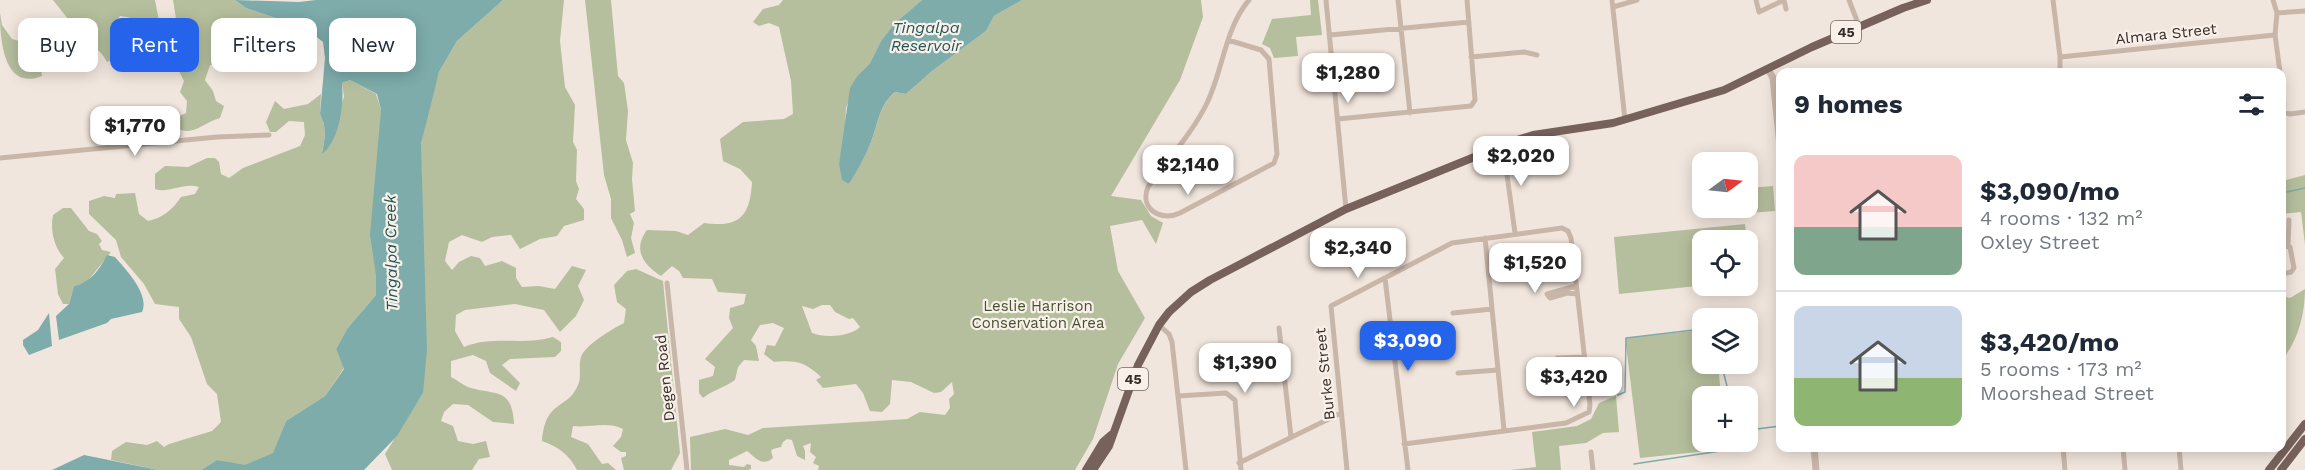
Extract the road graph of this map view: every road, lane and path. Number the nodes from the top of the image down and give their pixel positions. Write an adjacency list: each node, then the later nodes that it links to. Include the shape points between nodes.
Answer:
1 (1250, 0): 22 (street)
2 (1326, 0): 20 (street)
3 (1398, 0): 19 (street)
4 (1467, 0): 17 (street)
5 (1612, 0): 13 (street)
6 (1637, 0): 13 (street)
7 (1756, 0): 8 (street, via 1759,12)
8 (1784, 0): 14 (street)
9 (1849, 0): 18 (street)
10 (1927, 0): 18 (main road, 45)
11 (2053, 0): 25 (street)
12 (2273, 0): 16 (street)
13 (1613, 7): 34 (street)
14 (1786, 9)
15 (2305, 11): 16 (street)
16 (2277, 13): 21 (street)
17 (1469, 22): 19 (street); 24 (street)
18 (1859, 26): 28 (main road, 45)
19 (1401, 29): 20 (street); 31 (street)
20 (1330, 35): 33 (street)
21 (2275, 35): 25 (street, Almara Street); 27 (street)
22 (1228, 40): 22 (street, via 1261,50 1269,59 1277,154 1274,163 1178,214 1161,216 1148,208 1148,187 1200,117)
23 (1537, 55): 24 (street, via 1524,52)
24 (1471, 57): 31 (street, via 1475,100 1471,106)
25 (2060, 57): 26 (street)
26 (2060, 68)
27 (2279, 68)
28 (1768, 69): 29 (street, via 1773,78); 34 (main road, 45, via 1724,90)
29 (1776, 107)
30 (2305, 112): 32 (street)
31 (1410, 113): 33 (street)
32 (2286, 113)
33 (1338, 119): 38 (street)
34 (1625, 120): 36 (main road, 45, via 1533,135)
35 (269, 135): 37 (street)
36 (1497, 148): 38 (main road, 45); 40 (street, via 1507,174)
37 (0, 158)
38 (1346, 209): 51 (main road, 45, via 1210,280 1177,304)
39 (2289, 220): 42 (street)
40 (1515, 233): 41 (street, Burke Street); 47 (street, Burke Street, via 1562,228 1569,231)
41 (1485, 238): 45 (street, Burke Street, via 1452,243); 49 (street)
42 (2286, 240)
43 (2286, 247): 44 (street, via 2291,250 2294,268)
44 (2286, 273)
45 (1385, 278): 56 (street, Burke Street, via 1331,306); 62 (street)
46 (667, 283): 71 (street, Degen Road)
47 (1576, 286): 48 (street); 48 (street, via 1546,294 1550,298)
48 (1577, 294): 58 (street, via 1590,405 1587,414 1566,423)
49 (1492, 309): 50 (street); 53 (street)
50 (1453, 313)
51 (1159, 325): 55 (street, via 1172,342); 59 (main road, 45, via 1138,365)
52 (1279, 328): 60 (street)
53 (1498, 370): 54 (street); 58 (street)
54 (1458, 373)
55 (1178, 396): 70 (street, via 1226,393 1235,400); 74 (street)
56 (1341, 413): 60 (street); 76 (street, Burke Street)
57 (2305, 424): 63 (main road)
58 (1504, 430): 62 (street)
59 (1111, 435): 72 (main road, 45); 73 (main road, 45, via 1109,446)
60 (1291, 436): 70 (street)
61 (2305, 439): 84 (main road)
62 (1404, 444): 77 (street)
63 (2286, 448)
64 (1591, 452): 78 (street)
65 (1814, 452): 79 (street)
66 (2063, 452): 80 (street)
67 (2124, 452): 81 (street)
68 (2179, 452): 82 (street)
69 (2283, 452): 83 (main road)
70 (1239, 463): 75 (street)
71 (687, 470)
72 (1086, 470)
73 (1093, 470)
74 (1186, 470)
75 (1241, 470)
76 (1347, 470)
77 (1408, 470)
78 (1593, 470)
79 (1816, 470)
80 (2065, 470)
81 (2126, 470)
82 (2181, 470)
83 (2269, 470)
84 (2281, 470)

